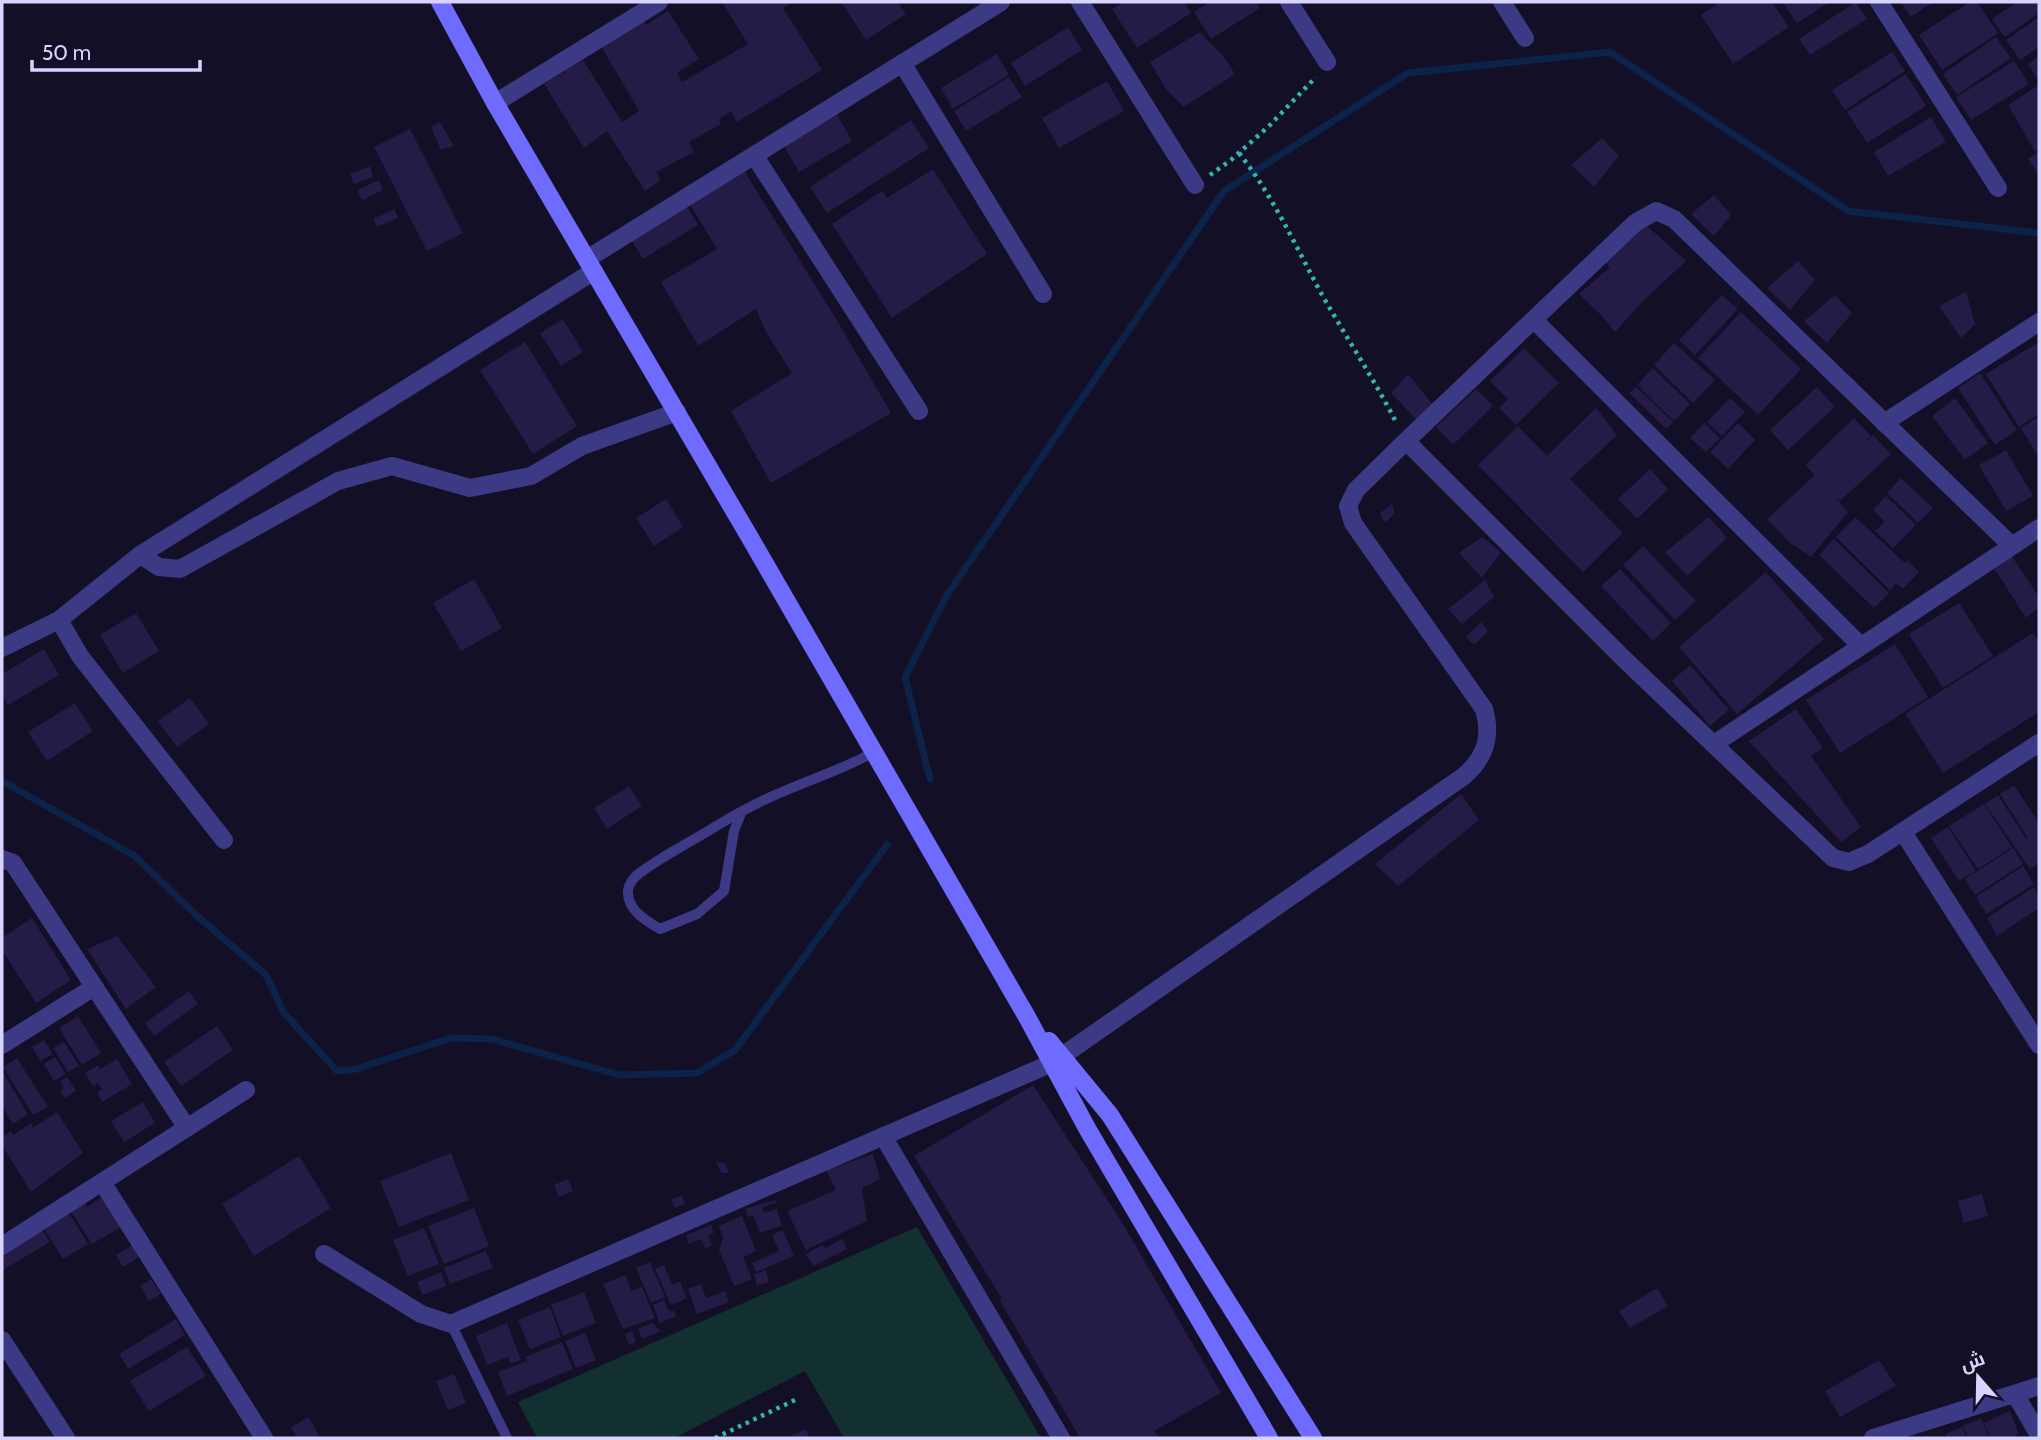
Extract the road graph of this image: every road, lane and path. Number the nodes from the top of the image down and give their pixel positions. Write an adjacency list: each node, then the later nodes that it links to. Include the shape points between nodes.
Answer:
1 (440, 2): 11 (street)
2 (659, 2): 11 (street)
3 (1001, 2): 10 (street)
4 (1080, 2): 14 (street)
5 (1289, 2): 9 (street)
6 (1502, 2): 8 (street)
7 (1879, 2): 15 (street)
8 (1525, 38)
9 (1327, 62): 12 (path, via 1311,85)
10 (902, 63): 13 (street); 17 (street)
11 (495, 103): 16 (street)
12 (1239, 153): 14 (path); 23 (path, via 1271,199)
13 (754, 155): 16 (street); 20 (street)
14 (1195, 185)
15 (1998, 188)
16 (590, 265): 21 (street); 26 (street)
17 (1043, 294)
18 (1534, 320): 22 (street, via 1636,223 1656,211 1674,219); 23 (street); 28 (street)
19 (2039, 322): 22 (street)
20 (919, 411)
21 (677, 412): 26 (street, via 582,446 531,476 470,488 392,466 338,481 180,569 159,567); 32 (street)
22 (1884, 423): 25 (street)
23 (1406, 441): 31 (street); 40 (street, via 1356,491 1348,506 1353,523 1484,709 1488,738 1484,753 1464,776)
24 (2039, 528): 25 (street)
25 (2012, 546): 28 (street)
26 (140, 555): 27 (street)
27 (59, 620): 29 (street); 35 (street, via 80,656)
28 (1860, 645): 31 (street)
29 (2, 648)
30 (2039, 743): 34 (street)
31 (1714, 744): 34 (street, via 1833,858 1849,862)
32 (874, 752): 33 (lane); 40 (street, via 1027,1017)
33 (742, 811): 33 (lane, via 633,878 628,890 632,906 643,920 660,929 697,914 724,891)
34 (1903, 832): 39 (street)
35 (224, 840)
36 (2, 859): 37 (street, via 13,863)
37 (94, 987): 38 (street); 42 (street)
38 (2, 1045)
39 (2039, 1045)
40 (1057, 1059): 43 (street); 58 (street, via 1088,1130); 59 (street, via 1110,1115)
41 (246, 1090): 42 (street)
42 (187, 1128): 44 (street)
43 (883, 1136): 47 (street); 57 (street)
44 (103, 1182): 45 (street); 54 (street)
45 (2, 1246)
46 (324, 1254): 47 (street, via 421,1314)
47 (451, 1324): 55 (lane)
48 (2, 1340): 53 (street)
49 (2039, 1386): 50 (street)
50 (2015, 1394): 52 (street); 60 (street)
51 (795, 1400): 56 (path)
52 (2039, 1434)
53 (66, 1438)
54 (264, 1438)
55 (507, 1438)
56 (715, 1438)
57 (1061, 1438)
58 (1269, 1438)
59 (1313, 1438)
60 (1873, 1438)

